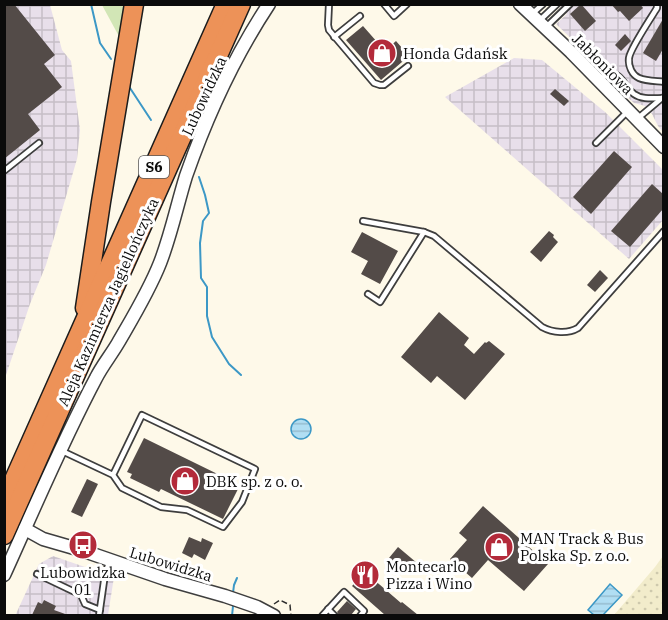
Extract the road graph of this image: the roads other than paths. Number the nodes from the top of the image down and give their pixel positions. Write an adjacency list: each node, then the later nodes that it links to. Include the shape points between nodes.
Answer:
1 (134, 4): 29 (highway)
2 (226, 4): 29 (highway, Aleja Kazimierza Jagiellończyka / S6)
3 (241, 4): 34 (highway, Aleja Kazimierza Jagiellończyka / S6)
4 (269, 4): 30 (street, Lubowidzka, via 207,122 150,285 97,375)
5 (329, 4): 15 (lane, via 328,28)
6 (384, 4): 7 (lane, via 394,16)
7 (407, 4)
8 (520, 4): 14 (street, Jabłoniowa)
9 (543, 4): 14 (lane)
10 (557, 4): 14 (lane)
11 (570, 4): 14 (lane)
12 (657, 4): 18 (lane, via 629,60 631,71 640,79)
13 (360, 16): 15 (lane)
14 (538, 22): 17 (street, Jabłoniowa)
15 (334, 37): 16 (lane, via 380,85)
16 (408, 66)
17 (599, 80): 19 (lane, via 612,73 634,94); 20 (street, Jabłoniowa)
18 (663, 82)
19 (663, 98): 20 (lane)
20 (633, 115): 22 (lane); 23 (street, Jabłoniowa)
21 (39, 143): 24 (lane)
22 (596, 143)
23 (663, 147)
24 (4, 171)
25 (363, 221): 27 (lane)
26 (663, 231): 27 (lane, via 572,332 542,327 434,236)
27 (424, 232): 28 (lane, via 380,302)
28 (368, 294)
29 (82, 330): 32 (highway, Aleja Kazimierza Jagiellończyka / S6)
30 (60, 450): 31 (lane); 33 (street, Lubowidzka)
31 (113, 475): 31 (lane, via 122,488 162,507 187,510 223,527 242,502 255,470 142,415)
32 (4, 502)
33 (25, 529): 35 (street, Lubowidzka, via 43,539); 37 (street, Lubowidzka)
34 (4, 535)
35 (110, 560): 39 (lane); 40 (street, Lubowidzka)
36 (38, 574): 39 (lane, via 81,595 85,604)
37 (4, 575)
38 (327, 609): 41 (lane); 42 (lane); 43 (lane, via 344,592 364,610)
39 (100, 613)
40 (274, 615)
41 (322, 615)
42 (335, 615)
43 (360, 615)

